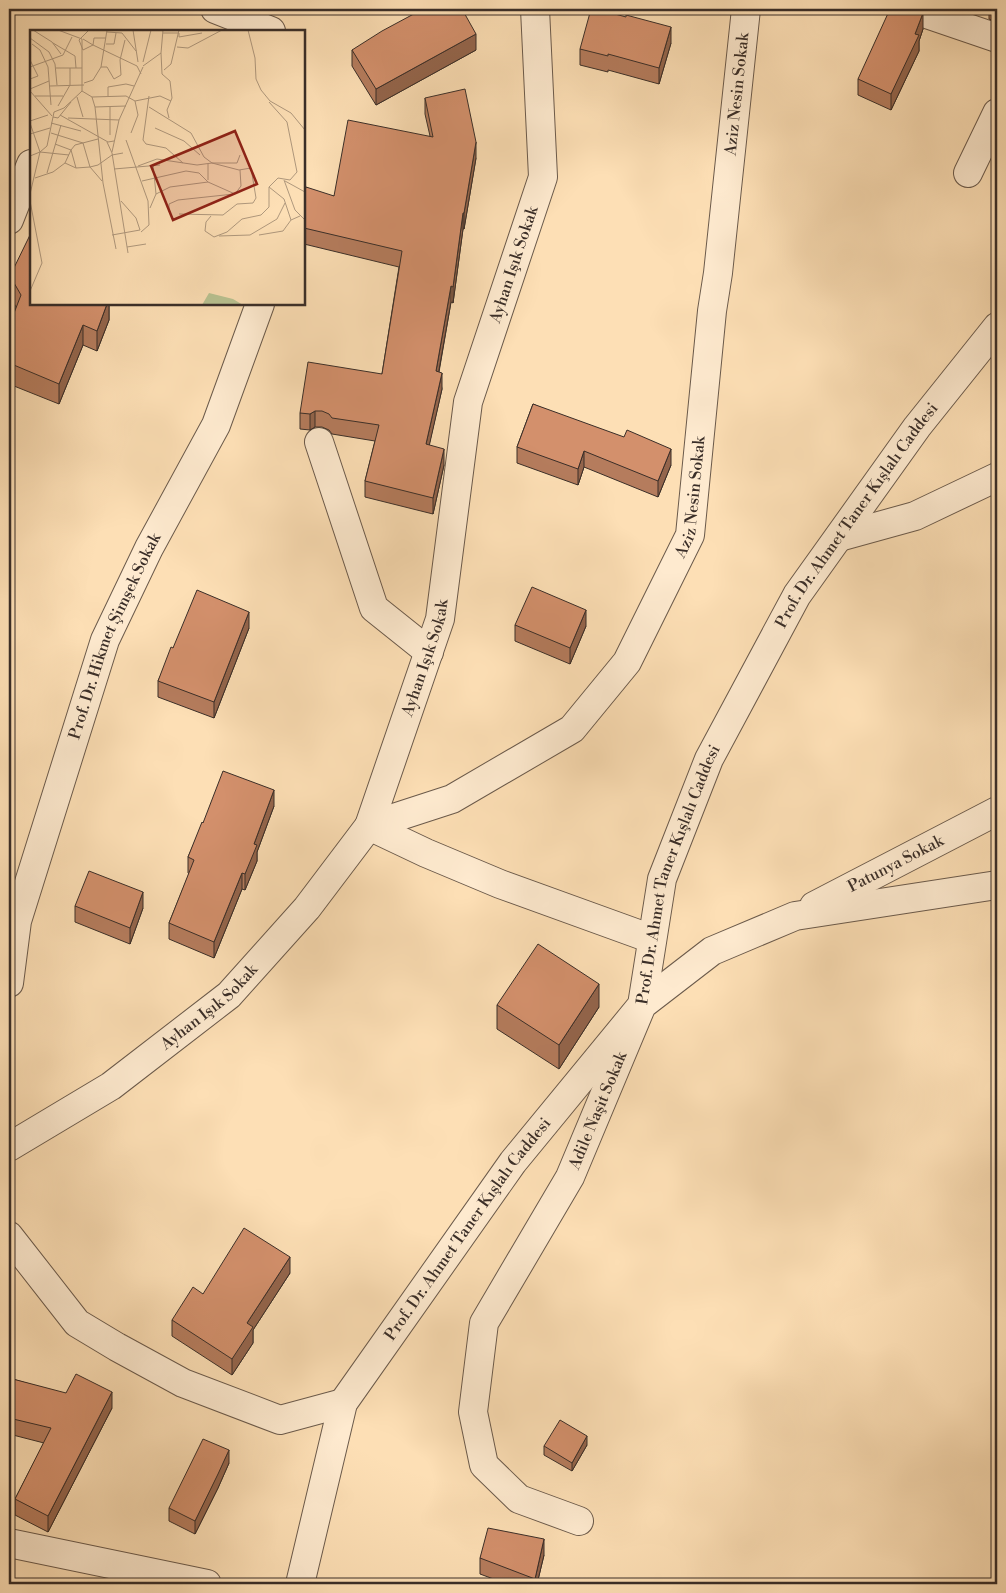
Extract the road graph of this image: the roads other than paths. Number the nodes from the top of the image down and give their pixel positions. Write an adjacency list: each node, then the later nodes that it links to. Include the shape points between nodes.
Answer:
1 (215, 9): 5 (street)
2 (535, 9): 16 (street, Ayhan Işık Sokak, via 544,177 468,402 440,619)
3 (746, 9): 18 (street, Aziz Nesin Sokak, via 690,535 627,662 572,729 452,799)
4 (912, 9): 6 (street)
5 (268, 30)
6 (997, 38)
7 (997, 113): 9 (street)
8 (30, 167): 10 (street)
9 (968, 173)
10 (9, 220)
11 (260, 305): 22 (street, Prof. Dr. Hikmet Şimşek Sokak, via 216,425 149,548 105,640 17,921)
12 (997, 327): 15 (street, Prof. Dr. Ahmet Taner Kışlalı Caddesi, via 917,427)
13 (319, 442): 16 (street, via 374,608)
14 (997, 477): 15 (street, via 915,516)
15 (839, 537): 21 (street, Prof. Dr. Ahmet Taner Kışlalı Caddesi, via 797,595 709,759 662,879)
16 (429, 652): 18 (street, Ayhan Işık Sokak)
17 (997, 811): 20 (street, Patunya Sokak)
18 (369, 826): 21 (street, via 500,884); 24 (street, Ayhan Işık Sokak, via 307,908 229,995 111,1086)
19 (997, 884): 20 (street, Adile Naşit Sokak)
20 (795, 916): 23 (street, Adile Naşit Sokak, via 712,951)
21 (652, 939): 23 (street, Prof. Dr. Ahmet Taner Kışlalı Caddesi)
22 (9, 983)
23 (642, 1005): 26 (street, Prof. Dr. Ahmet Taner Kışlalı Caddesi, via 513,1162); 27 (street, Adile Naşit Sokak, via 570,1177 484,1323 473,1412 484,1465 519,1499)
24 (9, 1146)
25 (9, 1236): 26 (street, via 77,1323 183,1382 280,1420)
26 (342, 1403): 30 (street, Prof. Dr. Ahmet Taner Kışlalı Caddesi)
27 (580, 1522)
28 (9, 1543): 29 (street)
29 (207, 1584)
30 (300, 1584)

